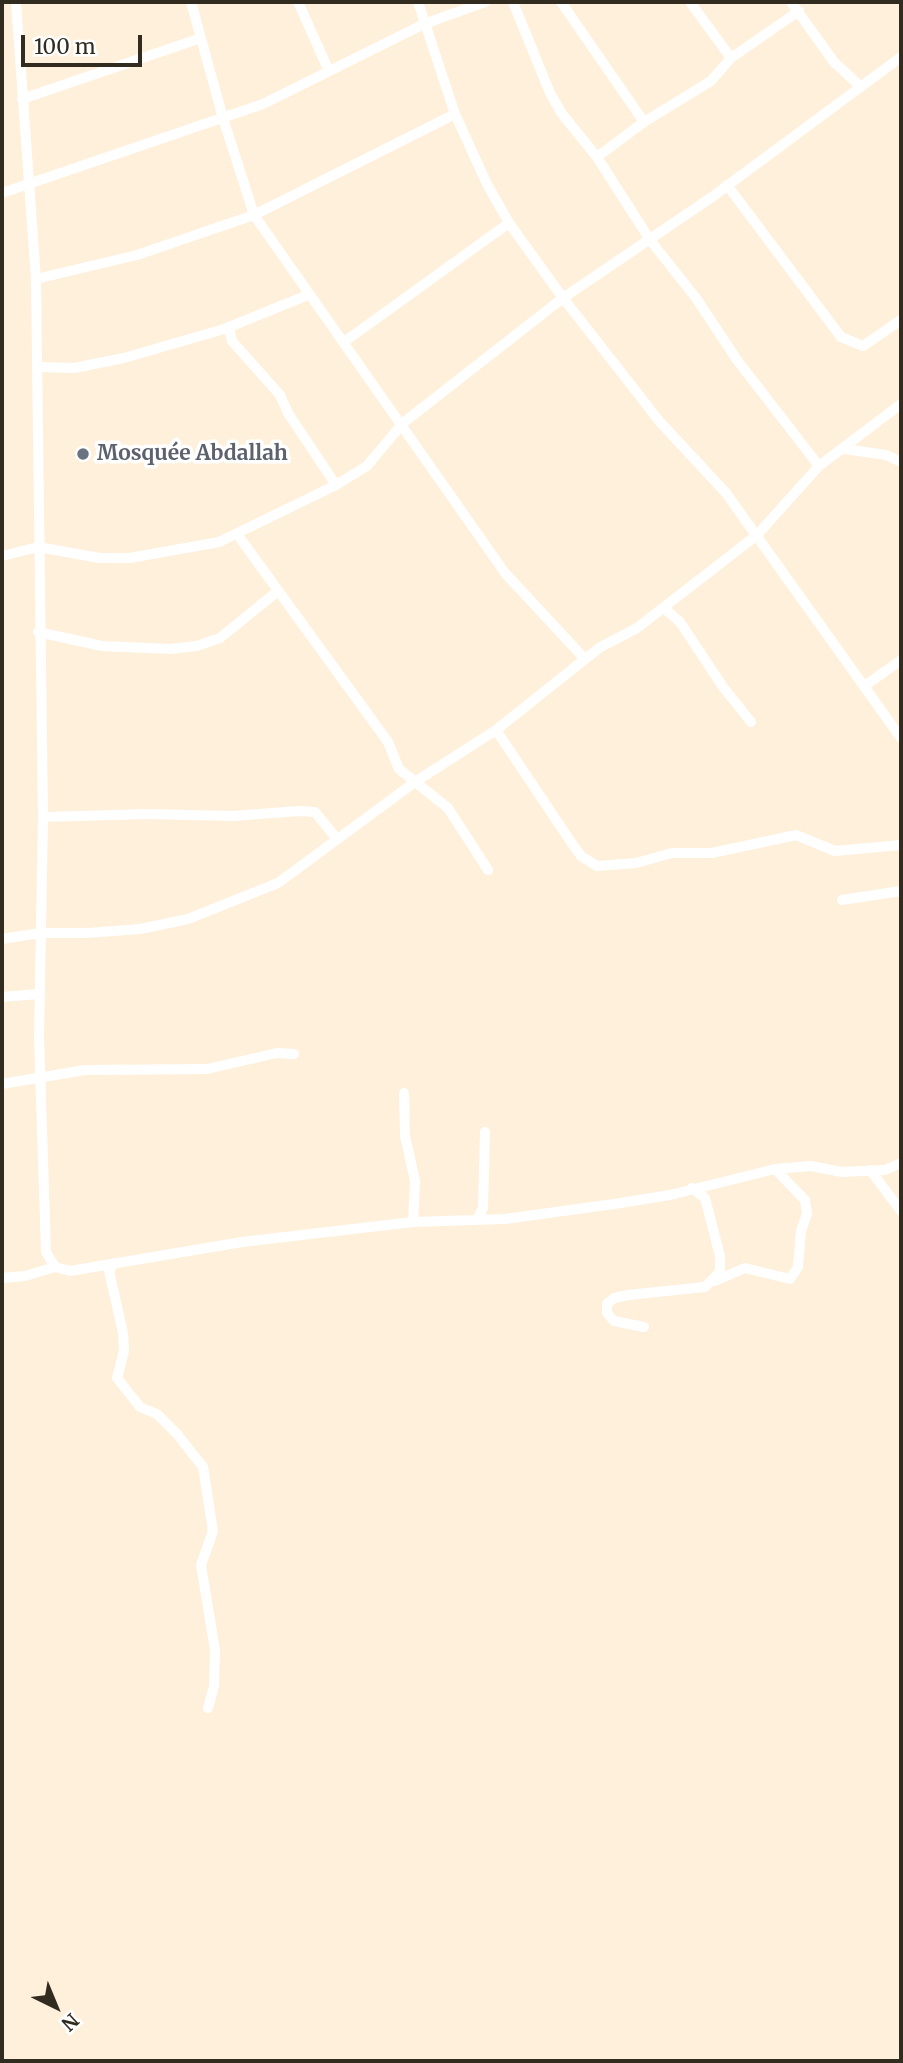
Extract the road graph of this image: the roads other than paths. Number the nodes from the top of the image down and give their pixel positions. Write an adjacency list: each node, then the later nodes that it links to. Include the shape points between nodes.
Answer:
1 (16, 2): 17 (street)
2 (191, 2): 12 (street)
3 (298, 2): 15 (street)
4 (418, 2): 11 (street)
5 (485, 2): 11 (street)
6 (513, 2): 21 (street, via 550,93)
7 (561, 2): 20 (street)
8 (690, 2): 14 (street)
9 (791, 2): 10 (street)
10 (799, 11): 14 (street); 16 (street, via 834,62)
11 (425, 24): 15 (street); 18 (street)
12 (201, 38): 17 (street); 19 (street)
13 (901, 57): 16 (street)
14 (731, 58): 20 (street, via 711,81)
15 (328, 69): 19 (street)
16 (861, 87): 22 (street)
17 (22, 99): 23 (street)
18 (455, 114): 25 (street); 26 (street)
19 (223, 118): 23 (street); 25 (street)
20 (644, 122): 21 (street)
21 (597, 157): 27 (street)
22 (727, 185): 27 (street); 31 (street, via 841,337 863,346)
23 (27, 186): 24 (street); 28 (street)
24 (2, 193)
25 (254, 215): 28 (street, via 137,255); 29 (street)
26 (509, 223): 30 (street); 33 (street)
27 (650, 240): 30 (street); 39 (street)
28 (36, 279): 34 (street)
29 (309, 295): 32 (street); 33 (street)
30 (562, 298): 36 (street); 42 (street)
31 (901, 320)
32 (229, 327): 34 (street, via 99,365); 40 (street, via 232,341 280,395)
33 (344, 342): 36 (street)
34 (38, 367): 43 (street)
35 (901, 404): 37 (street)
36 (403, 423): 40 (street, via 367,466); 48 (street, via 505,573)
37 (844, 449): 38 (street, via 887,455); 39 (street)
38 (901, 462)
39 (819, 466): 42 (street)
40 (336, 485): 41 (street)
41 (237, 534): 43 (street, via 219,542 130,558 100,558); 45 (street)
42 (757, 535): 46 (street); 50 (street)
43 (37, 547): 44 (street); 47 (street)
44 (2, 556)
45 (278, 591): 47 (street, via 220,638 197,646 102,646); 54 (street, via 388,742 399,769)
46 (664, 608): 48 (street); 51 (street, via 680,622)
47 (38, 632): 55 (street)
48 (584, 658): 52 (street)
49 (901, 660): 50 (street)
50 (866, 685): 53 (street)
51 (751, 722)
52 (496, 730): 54 (street); 57 (street, via 573,845 597,866 636,863 671,853 721,852 796,835 835,850)
53 (901, 738)
54 (415, 782): 56 (street); 58 (street, via 448,808)
55 (43, 817): 56 (street, via 315,812); 61 (street)
56 (337, 839): 61 (street, via 278,883 188,919 127,930)
57 (901, 845)
58 (488, 870)
59 (901, 891): 60 (street)
60 (842, 900)
61 (40, 933): 62 (street); 63 (street)
62 (2, 939)
63 (38, 994): 64 (street); 66 (street)
64 (2, 997)
65 (294, 1054): 66 (street, via 277,1053 207,1069 85,1070)
66 (40, 1077): 67 (street); 78 (street, via 46,1252)
67 (2, 1084)
68 (404, 1093): 76 (street, via 405,1136 415,1181)
69 (485, 1132): 75 (street, via 483,1208)
70 (901, 1163): 72 (street)
71 (775, 1169): 72 (street); 73 (street); 80 (street, via 805,1200 798,1267 790,1279 745,1268)
72 (870, 1170): 74 (street)
73 (692, 1188): 75 (street, via 614,1204); 80 (street, via 705,1198 720,1255 720,1272)
74 (901, 1211)
75 (477, 1220): 76 (street)
76 (413, 1222): 77 (street)
77 (114, 1263): 78 (street, via 70,1271); 82 (street, via 109,1271 124,1351 117,1378 140,1407 157,1414 177,1434 203,1468 213,1531 201,1565 215,1650)
78 (55, 1267): 79 (street)
79 (2, 1278)
80 (705, 1287): 81 (street, via 628,1295 607,1304 614,1321)
81 (644, 1327)
82 (208, 1707)

